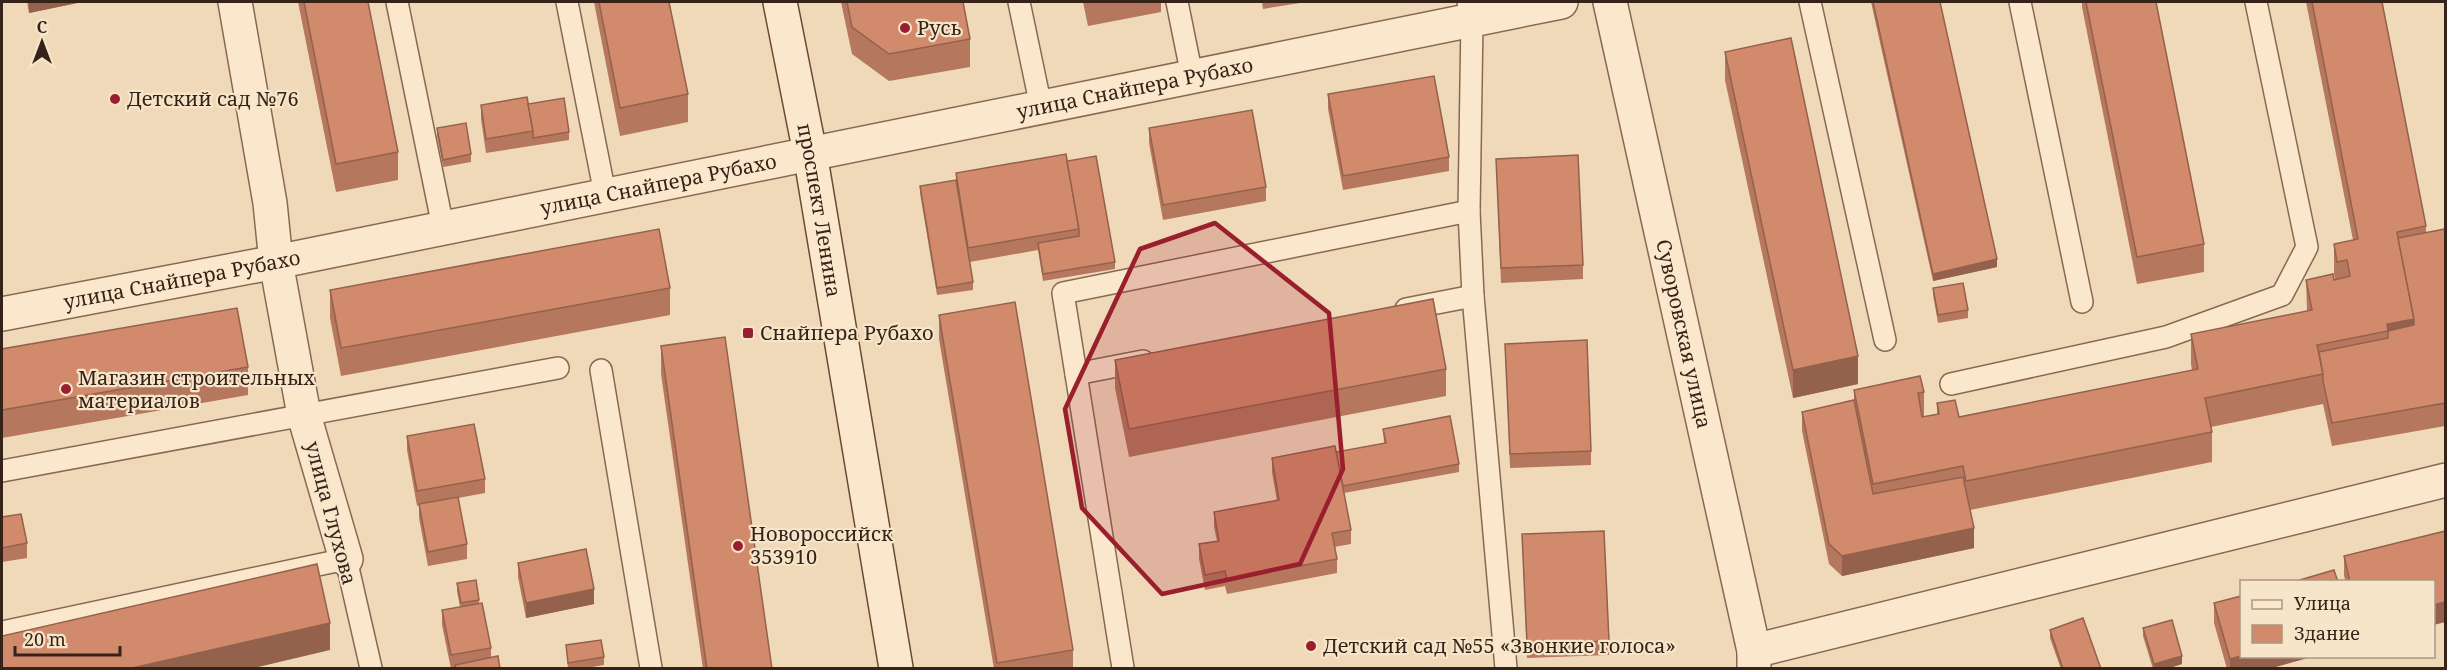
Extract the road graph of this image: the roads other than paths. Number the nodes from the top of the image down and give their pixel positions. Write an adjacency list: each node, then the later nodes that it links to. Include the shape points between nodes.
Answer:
1 (235, 2): 19 (street, улица Глухова, via 270,203)
2 (397, 2): 18 (lane)
3 (567, 2): 16 (lane)
4 (780, 2): 15 (street, проспект Ленина)
5 (1019, 2): 14 (lane)
6 (1178, 2): 13 (lane)
7 (1561, 2): 12 (street, улица Снайпера Рубахо)
8 (1610, 2): 35 (street, Суворовская улица)
9 (1810, 2): 24 (lane)
10 (2020, 2): 21 (lane)
11 (2256, 2): 29 (lane, via 2307,247 2282,296 2166,337)
12 (1470, 11): 13 (street, улица Снайпера Рубахо); 17 (lane)
13 (1192, 76): 14 (street, улица Снайпера Рубахо)
14 (1041, 107): 15 (street, улица Снайпера Рубахо)
15 (810, 153): 16 (street, улица Снайпера Рубахо); 38 (street, проспект Ленина)
16 (606, 194): 18 (street, улица Снайпера Рубахо)
17 (1469, 211): 20 (lane); 28 (lane, via 1063,292)
18 (443, 227): 19 (street, улица Снайпера Рубахо)
19 (276, 262): 23 (street, улица Снайпера Рубахо); 30 (street, улица Глухова)
20 (1473, 296): 22 (lane); 40 (lane)
21 (2082, 302)
22 (1391, 312)
23 (2, 314)
24 (1885, 340)
25 (1157, 358): 28 (lane)
26 (558, 368): 30 (lane)
27 (601, 370): 37 (lane)
28 (1076, 374): 39 (lane)
29 (1952, 384)
30 (304, 414): 31 (lane); 33 (street, улица Глухова)
31 (2, 471)
32 (2445, 480): 35 (street)
33 (346, 559): 34 (lane); 36 (lane, улица Глухова)
34 (2, 632)
35 (1754, 660)
36 (371, 669)
37 (651, 669)
38 (896, 669)
39 (1123, 669)
40 (1506, 669)

